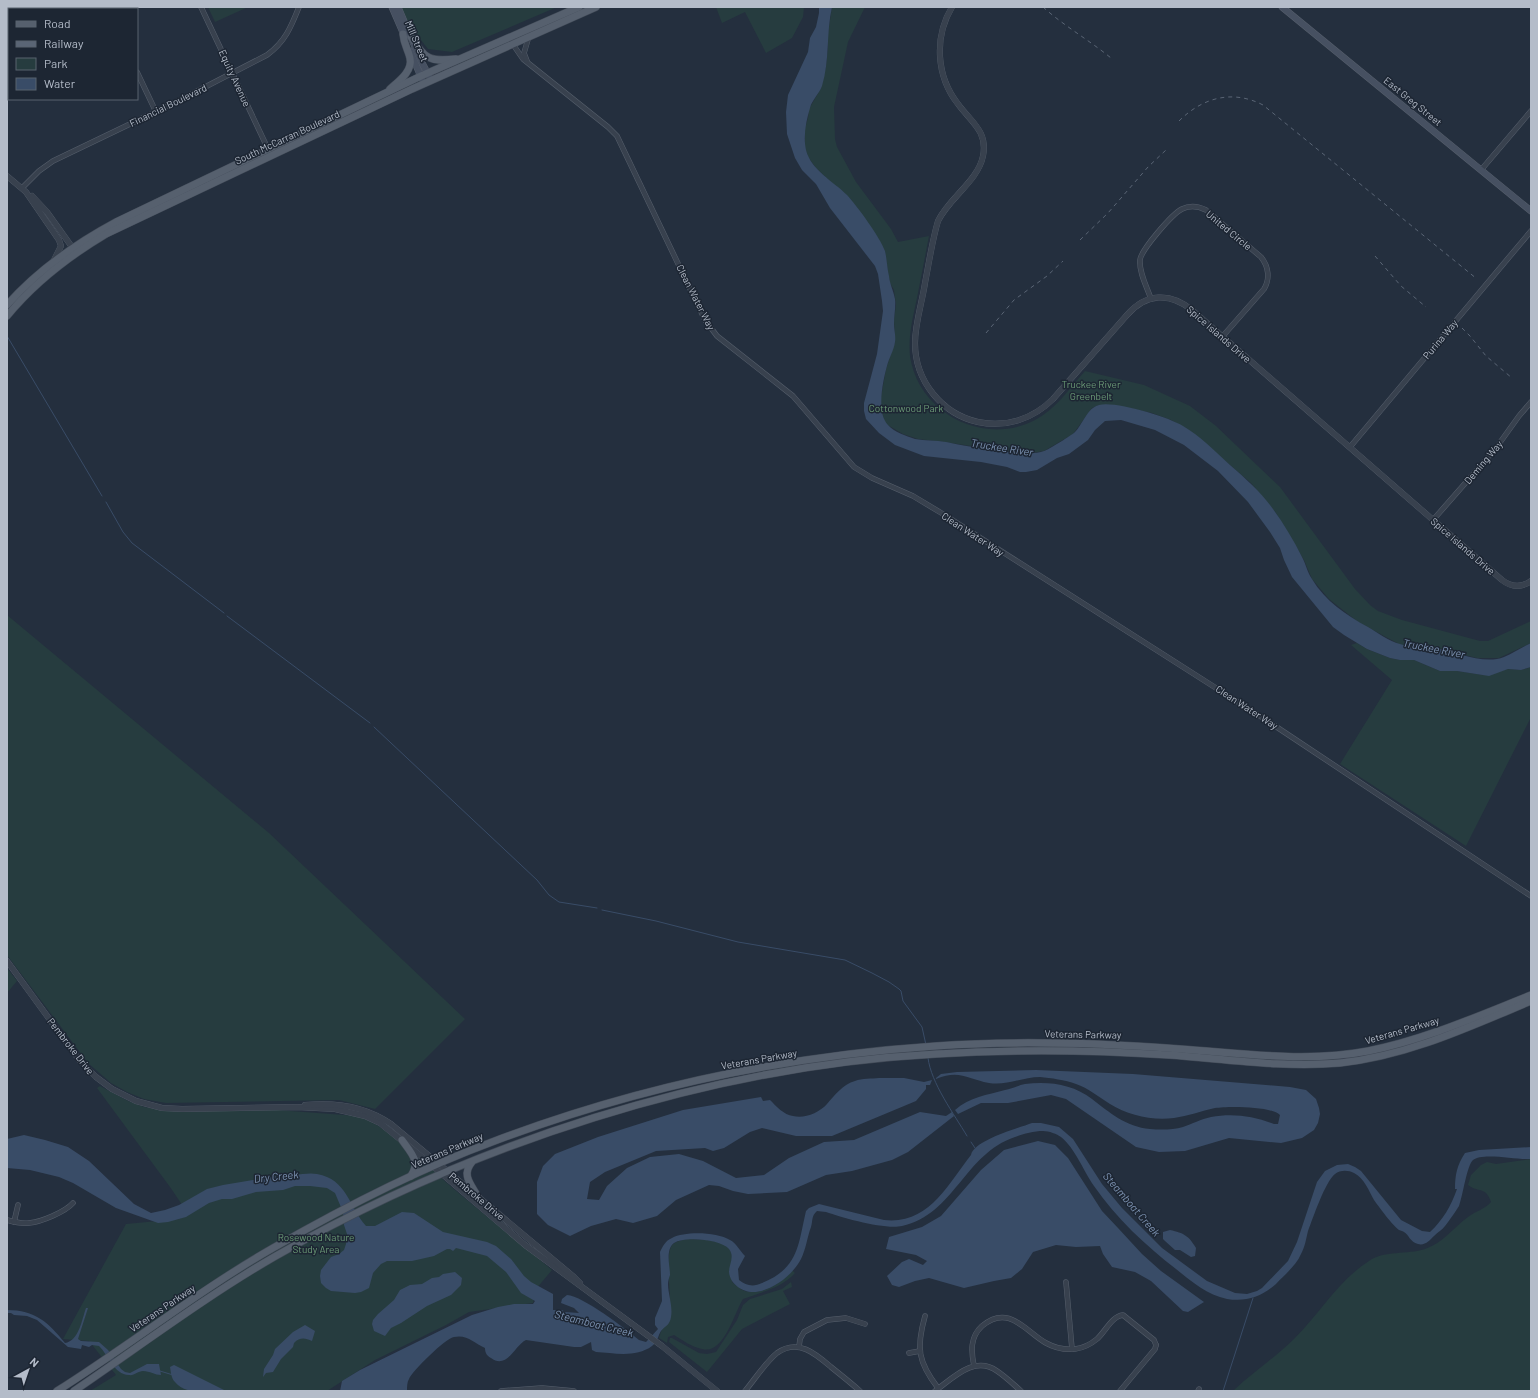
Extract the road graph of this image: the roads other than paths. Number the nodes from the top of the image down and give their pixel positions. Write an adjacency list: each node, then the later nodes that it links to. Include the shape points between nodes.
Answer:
1 (201, 7): 15 (street, Equity Avenue)
2 (299, 7): 15 (street, Financial Boulevard, via 288,34 278,46 267,55)
3 (392, 7): 9 (main road, Mill Street)
4 (398, 7): 11 (main road, Mill Street)
5 (579, 7): 13 (main road, South McCarran Boulevard)
6 (596, 7): 10 (main road, South McCarran Boulevard)
7 (952, 7): 30 (street, Spice Islands Drive, via 941,36 941,69 954,99 979,129 984,149 979,169 945,210 936,227 915,338 918,364 928,388 946,407 968,420 1001,424 1026,418 1044,408 1053,399 1132,309)
8 (1282, 7): 23 (main road, East Greg Street)
9 (403, 34): 17 (main road, Mill Street); 18 (main road, via 410,66 406,74)
10 (529, 36): 12 (main road, South McCarran Boulevard); 14 (street, via 524,53)
11 (411, 37): 13 (main road, via 427,58); 17 (main road, Mill Street)
12 (512, 44): 14 (street, Clean Water Way, via 520,57); 17 (main road, South McCarran Boulevard)
13 (462, 58): 17 (main road, South McCarran Boulevard)
14 (530, 64): 38 (street, Clean Water Way, via 608,127 620,140 711,330 789,392 854,467 943,514 1263,718)
15 (233, 72): 20 (street, Financial Boulevard); 21 (street, Equity Avenue)
16 (138, 74): 20 (street)
17 (426, 78): 18 (main road, South McCarran Boulevard); 22 (main road, South McCarran Boulevard)
18 (385, 94): 21 (main road, South McCarran Boulevard)
19 (1531, 111): 23 (street)
20 (156, 112): 25 (street, Financial Boulevard, via 53,161 38,171)
21 (268, 149): 22 (main road); 28 (main road, South McCarran Boulevard, via 116,222)
22 (252, 165): 29 (main road, South McCarran Boulevard, via 106,234)
23 (1482, 170): 26 (main road, East Greg Street)
24 (7, 176): 25 (street)
25 (24, 190): 28 (street, via 47,212); 29 (street, via 61,244)
26 (1531, 211)
27 (1531, 231): 35 (street, Purina Way)
28 (72, 247): 29 (main road)
29 (55, 264): 31 (main road, South McCarran Boulevard, via 32,279); 32 (main road, South McCarran Boulevard)
30 (1151, 299): 33 (street, Spice Islands Drive, via 1170,298 1182,303); 33 (street, United Circle, via 1140,267 1144,250 1178,211 1191,206 1203,208 1261,257 1268,272 1264,289)
31 (7, 305)
32 (7, 316)
33 (1222, 337): 35 (street, Spice Islands Drive)
34 (1531, 402): 36 (street, Deming Way, via 1493,451)
35 (1350, 448): 36 (street, Spice Islands Drive)
36 (1432, 520): 37 (street, Spice Islands Drive, via 1510,585 1523,585)
37 (1531, 581)
38 (1531, 896)
39 (7, 961): 43 (street, Pembroke Drive, via 86,1067 119,1094 144,1104 172,1109)
40 (1531, 995): 42 (main road, Veterans Parkway, via 1401,1043 1339,1055 1309,1057 1108,1044 940,1046)
41 (1531, 1001): 42 (main road, Veterans Parkway, via 1401,1051 1338,1063 1274,1063 1106,1051)
42 (917, 1051): 45 (main road, Veterans Parkway, via 699,1089 634,1106); 46 (main road, Veterans Parkway, via 833,1057 759,1068 682,1084 555,1120 490,1142)
43 (297, 1107): 44 (street, Pembroke Drive, via 336,1109 365,1116 380,1123); 46 (street, Pembroke Drive, via 334,1104 361,1108 373,1113 391,1124)
44 (402, 1140): 46 (street, Pembroke Drive); 48 (main road, via 415,1160 415,1170)
45 (472, 1161): 47 (main road, Veterans Parkway); 49 (main road, via 466,1173)
46 (436, 1165): 47 (street, Pembroke Drive); 48 (main road, Veterans Parkway)
47 (445, 1173): 49 (street, Pembroke Drive); 55 (street, Pembroke Drive, via 525,1245); 66 (main road, Veterans Parkway, via 372,1206 275,1257)
48 (411, 1176): 65 (main road, Veterans Parkway, via 336,1213 235,1271)
49 (478, 1197): 55 (street, Pembroke Drive, via 574,1276)
50 (73, 1202): 53 (street, via 60,1212 34,1222)
51 (18, 1205): 53 (street)
52 (7, 1220): 53 (street)
53 (14, 1222)
54 (1066, 1282): 59 (street)
55 (582, 1286): 69 (street, Pembroke Drive)
56 (925, 1316): 60 (street, via 920,1332)
57 (865, 1324): 58 (street, via 846,1318 828,1320 804,1332)
58 (799, 1347): 70 (street, via 789,1348 775,1355); 71 (street, via 813,1352)
59 (1072, 1349): 62 (street, via 1053,1346 1042,1341 1019,1322 999,1318 989,1322 977,1333 972,1348); 73 (street, via 1096,1340 1116,1317 1121,1315 1126,1316 1149,1335 1158,1344)
60 (920, 1351): 61 (street); 64 (street, via 924,1366)
61 (909, 1353)
62 (974, 1366): 64 (street, via 964,1370); 72 (street, via 995,1369)
63 (542, 1389): 67 (street); 68 (street)
64 (937, 1390)
65 (57, 1391)
66 (74, 1391)
67 (501, 1391)
68 (574, 1391)
69 (717, 1391)
70 (745, 1391)
71 (860, 1391)
72 (1021, 1391)
73 (1120, 1391)

